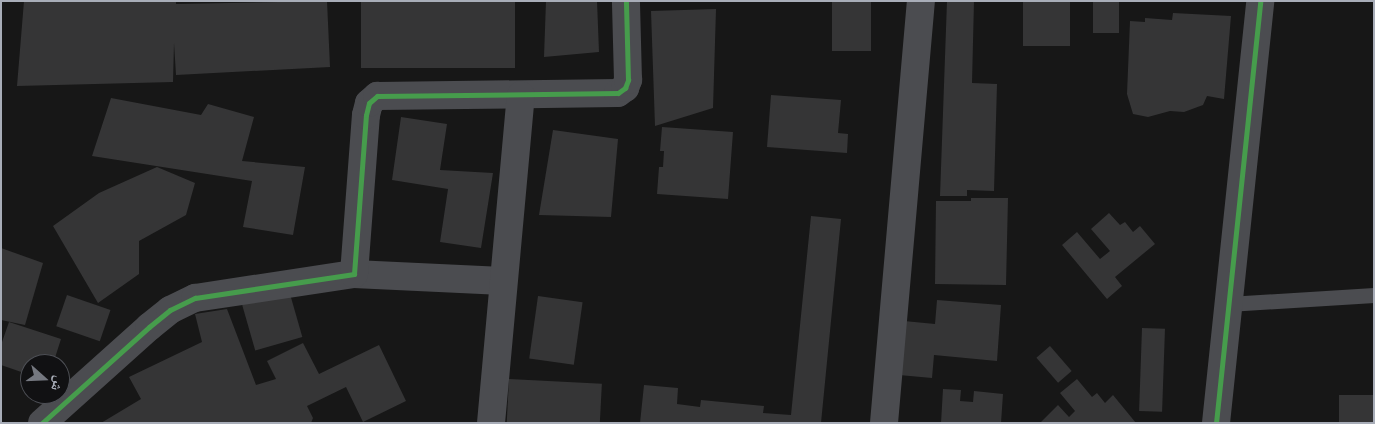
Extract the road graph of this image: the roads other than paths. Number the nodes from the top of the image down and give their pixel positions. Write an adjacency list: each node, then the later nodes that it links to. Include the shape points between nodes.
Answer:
1 (626, 1): 4 (street, via 628,80 625,88 618,93)
2 (921, 1): 11 (street)
3 (1260, 1): 8 (street)
4 (521, 95): 5 (street, via 377,96 369,103); 6 (street)
5 (354, 274): 6 (street); 9 (street, via 194,298 170,310 149,327)
6 (502, 281): 10 (street)
7 (1374, 295): 8 (lane)
8 (1228, 304): 12 (street)
9 (42, 423)
10 (491, 423)
11 (884, 423)
12 (1216, 423)

